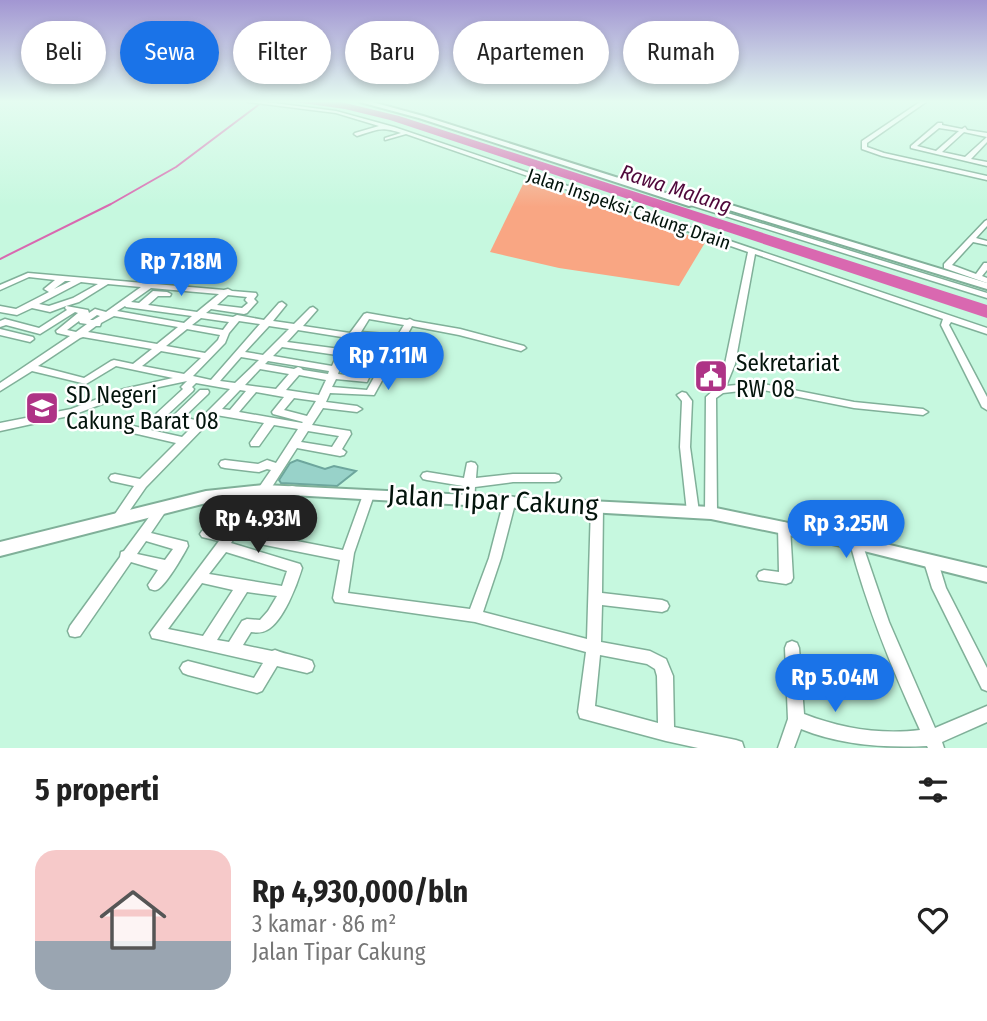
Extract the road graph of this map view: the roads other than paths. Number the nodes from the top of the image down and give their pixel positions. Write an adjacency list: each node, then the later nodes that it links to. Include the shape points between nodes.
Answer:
1 (393, 137): 8 (street)
2 (416, 137): 19 (street, Jalan Inspeksi Cakung Drain)
3 (483, 137): 13 (street, Jalan Inspeksi Cakung Drain)
4 (873, 137): 12 (street, via 864,142 864,148)
5 (924, 137): 9 (street, via 913,146)
6 (956, 137): 9 (street)
7 (987, 137): 10 (street)
8 (387, 139)
9 (937, 153): 10 (street)
10 (966, 159): 11 (street)
11 (987, 164)
12 (986, 177)
13 (692, 204): 14 (street, via 701,199)
14 (711, 206): 15 (street)
15 (749, 218): 25 (street); 31 (street, Jalan Inspeksi Cakung Drain)
16 (987, 222): 17 (street)
17 (972, 239): 18 (street); 22 (street, via 947,266)
18 (987, 243)
19 (752, 251): 43 (street, Jalan Inspeksi Cakung Drain); 77 (street, via 730,364)
20 (987, 265): 22 (street)
21 (63, 278): 23 (street); 27 (street, via 25,275); 28 (street, via 48,289)
22 (977, 278): 25 (street)
23 (80, 280): 24 (street); 33 (street)
24 (105, 283): 26 (street); 34 (street)
25 (987, 283)
26 (149, 286): 29 (street); 32 (street)
27 (0, 288)
28 (52, 291)
29 (193, 292): 30 (street); 36 (street, via 156,293)
30 (224, 294): 37 (street); 37 (street, via 253,302 244,312)
31 (987, 296)
32 (126, 304): 36 (street); 41 (street)
33 (30, 305): 34 (street, via 47,309); 38 (street, via 16,312)
34 (57, 305): 39 (street)
35 (282, 305): 45 (street)
36 (141, 306): 42 (street)
37 (209, 306): 42 (street)
38 (0, 309)
39 (74, 309): 47 (street, via 40,331); 54 (street, via 85,312 60,331)
40 (313, 310): 50 (street)
41 (111, 314): 48 (street); 48 (street, via 95,312 83,321); 49 (street)
42 (197, 315): 44 (street); 49 (street)
43 (948, 318): 51 (street, Jalan Inspeksi Cakung Drain); 83 (street, via 946,328)
44 (234, 320): 45 (street); 53 (street)
45 (268, 322): 50 (street); 62 (street)
46 (410, 322): 55 (street, via 367,316); 56 (street); 60 (street)
47 (0, 324)
48 (97, 324): 54 (street)
49 (184, 326): 53 (street); 59 (street)
50 (297, 326): 55 (street); 58 (street)
51 (987, 331)
52 (0, 332): 57 (street)
53 (225, 333): 63 (street)
54 (81, 335): 59 (street); 68 (street)
55 (353, 335): 56 (street); 61 (street)
56 (399, 338): 66 (street)
57 (30, 339)
58 (281, 344): 61 (street); 64 (street)
59 (159, 348): 63 (street); 69 (street)
60 (521, 348)
61 (342, 353): 65 (street); 71 (street)
62 (240, 354): 64 (street); 73 (street)
63 (208, 356): 72 (street)
64 (267, 358): 67 (street); 70 (street)
65 (374, 358): 66 (street); 71 (street, via 364,380)
66 (388, 359): 82 (street, via 370,393)
67 (259, 366): 70 (street); 74 (street)
68 (29, 367): 69 (street, via 84,381 111,364); 75 (street)
69 (134, 368): 72 (street)
70 (299, 368): 71 (street); 79 (street)
71 (334, 372): 82 (street)
72 (190, 378): 73 (street); 88 (street, via 189,389); 92 (street, via 128,391 73,412)
73 (213, 383): 74 (street)
74 (238, 387): 76 (street); 85 (street)
75 (0, 388)
76 (254, 388): 79 (street); 87 (street)
77 (720, 390): 86 (street, via 758,386 854,405); 113 (street, via 711,397)
78 (204, 392): 91 (street, via 176,419)
79 (279, 392): 80 (street)
80 (292, 394): 82 (street); 90 (street, via 277,412)
81 (682, 395): 112 (street, via 687,401 685,447)
82 (324, 398): 84 (street); 90 (street)
83 (987, 407)
84 (357, 409)
85 (215, 411): 87 (street); 91 (street)
86 (923, 412)
87 (232, 414): 89 (street)
88 (161, 415)
89 (272, 420): 90 (street); 95 (street)
90 (309, 422): 96 (street); 96 (street, via 346,434 338,452)
91 (200, 425): 94 (street)
92 (0, 427)
93 (124, 428): 94 (street)
94 (183, 441): 104 (street)
95 (255, 443)
96 (294, 443): 99 (street)
97 (225, 464): 99 (street, via 259,468 267,464)
98 (471, 466): 103 (street)
99 (279, 469): 105 (street)
100 (427, 476): 103 (street)
101 (115, 478): 104 (street)
102 (555, 478): 103 (street)
103 (469, 483): 109 (street)
104 (142, 484): 114 (street)
105 (261, 490): 106 (street, Jalan Tipar Cakung); 111 (street, Jalan Tipar Cakung); 118 (street)
106 (292, 490): 107 (street, Jalan Tipar Cakung); 122 (street, via 265,531 265,540)
107 (368, 495): 109 (street, Jalan Tipar Cakung); 122 (street)
108 (510, 500): 109 (street, Jalan Tipar Cakung); 110 (street, Jalan Tipar Cakung); 133 (street)
109 (468, 501)
110 (597, 506): 112 (street, Jalan Tipar Cakung); 131 (street)
111 (162, 508): 114 (street, Jalan Tipar Cakung); 117 (street)
112 (693, 512): 113 (street, Jalan Tipar Cakung)
113 (711, 513): 115 (street, Jalan Tipar Cakung)
114 (117, 520): 120 (street, Jalan Tipar Cakung)
115 (784, 527): 119 (street, Jalan Tipar Cakung); 126 (street, via 786,578)
116 (206, 534): 118 (street)
117 (142, 535): 121 (street); 124 (street, via 182,546)
118 (225, 542): 127 (street); 130 (street, via 293,566)
119 (856, 543): 123 (street, Jalan Tipar Cakung); 146 (street, via 894,659)
120 (1, 552)
121 (126, 556): 124 (street); 134 (street)
122 (347, 556): 133 (street, via 340,598)
123 (931, 562): 125 (street, Jalan Tipar Cakung); 142 (street, via 939,588)
124 (169, 568): 128 (street)
125 (987, 575)
126 (764, 576)
127 (200, 577): 129 (street); 135 (street, via 157,633)
128 (155, 585)
129 (244, 585): 130 (street); 135 (street)
130 (286, 592): 138 (street, via 267,622 261,627 247,625)
131 (596, 598): 132 (street); 136 (street)
132 (662, 606)
133 (475, 617): 136 (street)
134 (75, 631)
135 (207, 643): 138 (street)
136 (594, 647): 145 (street, via 661,664); 145 (street, via 586,712)
137 (792, 648): 144 (street)
138 (233, 649): 139 (street)
139 (275, 657): 140 (street); 141 (street, via 257,686)
140 (307, 666)
141 (188, 668)
142 (987, 684)
143 (987, 714): 146 (street)
144 (796, 719): 146 (street, via 847,736); 148 (street)
145 (666, 733): 147 (street)
146 (933, 742)
147 (736, 748)
148 (786, 748)

